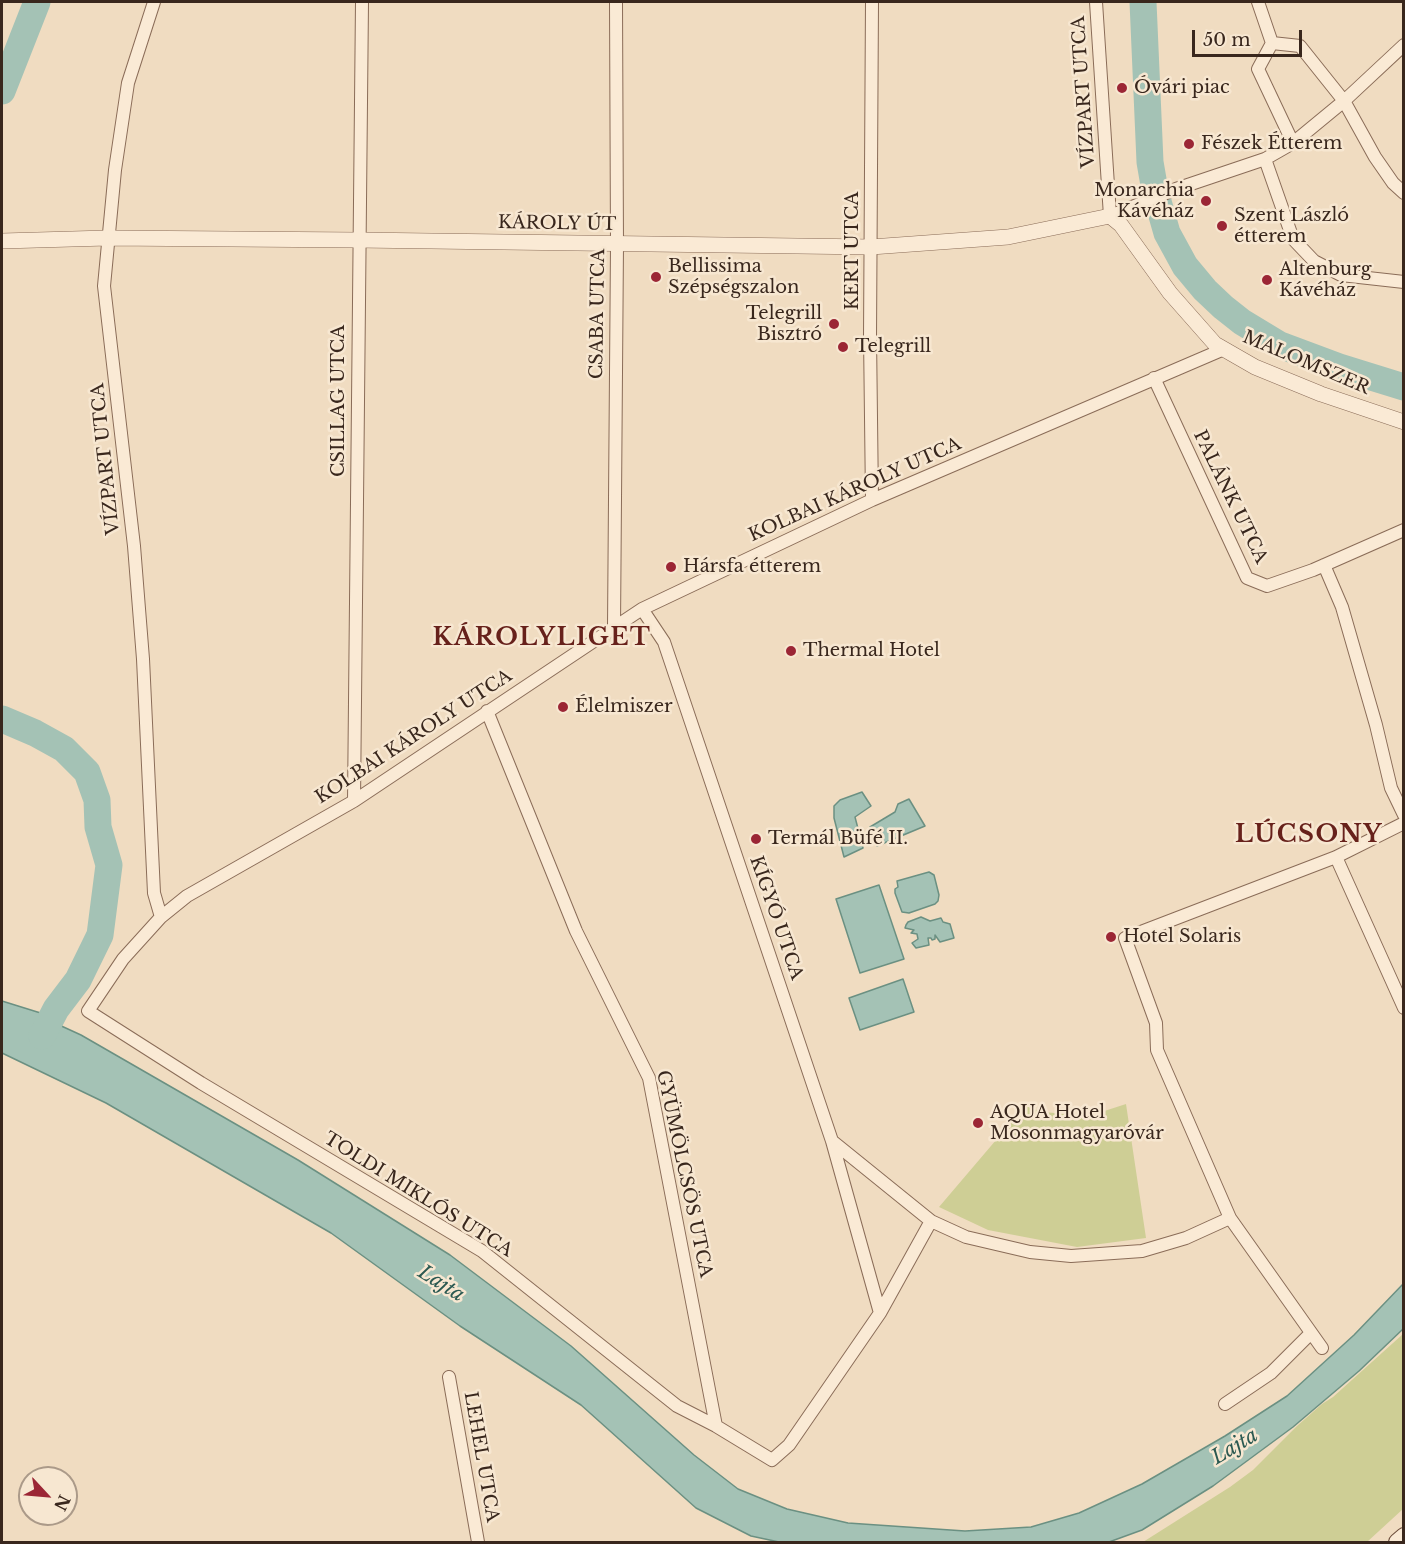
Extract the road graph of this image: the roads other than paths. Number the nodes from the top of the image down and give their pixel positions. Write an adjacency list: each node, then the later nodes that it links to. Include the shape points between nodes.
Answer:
1 (154, 2): 14 (street, VÍZPART UTCA, via 128,83)
2 (362, 2): 15 (street, CSILLAG UTCA)
3 (616, 2): 17 (street, CSABA UTCA)
4 (872, 2): 18 (street, KERT UTCA)
5 (1096, 2): 13 (street, VÍZPART UTCA)
6 (1258, 2): 7 (street)
7 (1272, 43): 9 (street, via 1300,46); 10 (street, via 1258,69)
8 (1404, 45): 9 (street)
9 (1344, 101): 10 (street); 12 (street, via 1375,157)
10 (1293, 142): 11 (street)
11 (1265, 159): 13 (street); 19 (street, via 1293,239 1314,261 1341,274)
12 (1404, 193)
13 (1110, 216): 18 (street, KÁROLY ÚT, via 1008,237); 20 (street, MALOMSZER, via 1121,225 1184,310)
14 (107, 238): 15 (street, KÁROLY ÚT); 16 (street, KÁROLY ÚT); 33 (street, VÍZPART UTCA, via 104,286 134,546 154,892)
15 (358, 240): 17 (street, KÁROLY ÚT); 29 (street, CSILLAG UTCA)
16 (2, 241)
17 (617, 244): 18 (street, KÁROLY ÚT); 27 (street, CSABA UTCA)
18 (871, 247): 23 (street, KERT UTCA)
19 (1404, 282)
20 (1224, 349): 21 (street, KOLBAI KÁROLY UTCA); 22 (street, MALOMSZER, via 1255,367 1321,394)
21 (1154, 378): 23 (street, KOLBAI KÁROLY UTCA); 25 (street, PALÁNK UTCA, via 1247,578 1267,586)
22 (1404, 422)
23 (872, 500): 26 (street, KOLBAI KÁROLY UTCA)
24 (1404, 530): 25 (street, PALÁNK UTCA)
25 (1318, 568): 30 (street, via 1342,607 1377,725 1390,788)
26 (642, 609): 27 (street, KOLBAI KÁROLY UTCA); 36 (street, KÍGYÓ UTCA, via 663,642)
27 (614, 626): 28 (street, KOLBAI KÁROLY UTCA)
28 (488, 711): 29 (street, KOLBAI KÁROLY UTCA); 44 (street, GYÜMÖLCSÖS UTCA, via 576,931 649,1078)
29 (354, 801): 33 (street, KOLBAI KÁROLY UTCA, via 187,896)
30 (1404, 815)
31 (1404, 823): 32 (street)
32 (1336, 857): 34 (street); 37 (street, via 1125,938 1156,1023 1157,1050)
33 (162, 917): 35 (street, KOLBAI KÁROLY UTCA, via 123,959)
34 (1404, 1008)
35 (88, 1011): 44 (street, TOLDI MIKLÓS UTCA, via 482,1251 677,1406)
36 (832, 1141): 38 (street); 39 (street, KÍGYÓ UTCA)
37 (1230, 1218): 38 (street, via 1186,1238 1142,1251 1071,1256 991,1244); 40 (street)
38 (931, 1221): 39 (street)
39 (880, 1313): 44 (street, via 789,1444 772,1460)
40 (1311, 1333): 41 (street); 43 (street, via 1271,1373)
41 (1322, 1348)
42 (449, 1377): 46 (street, LEHEL UTCA)
43 (1225, 1404)
44 (716, 1426)
45 (1404, 1536): 47 (main road)
46 (478, 1542)
47 (1397, 1542)

